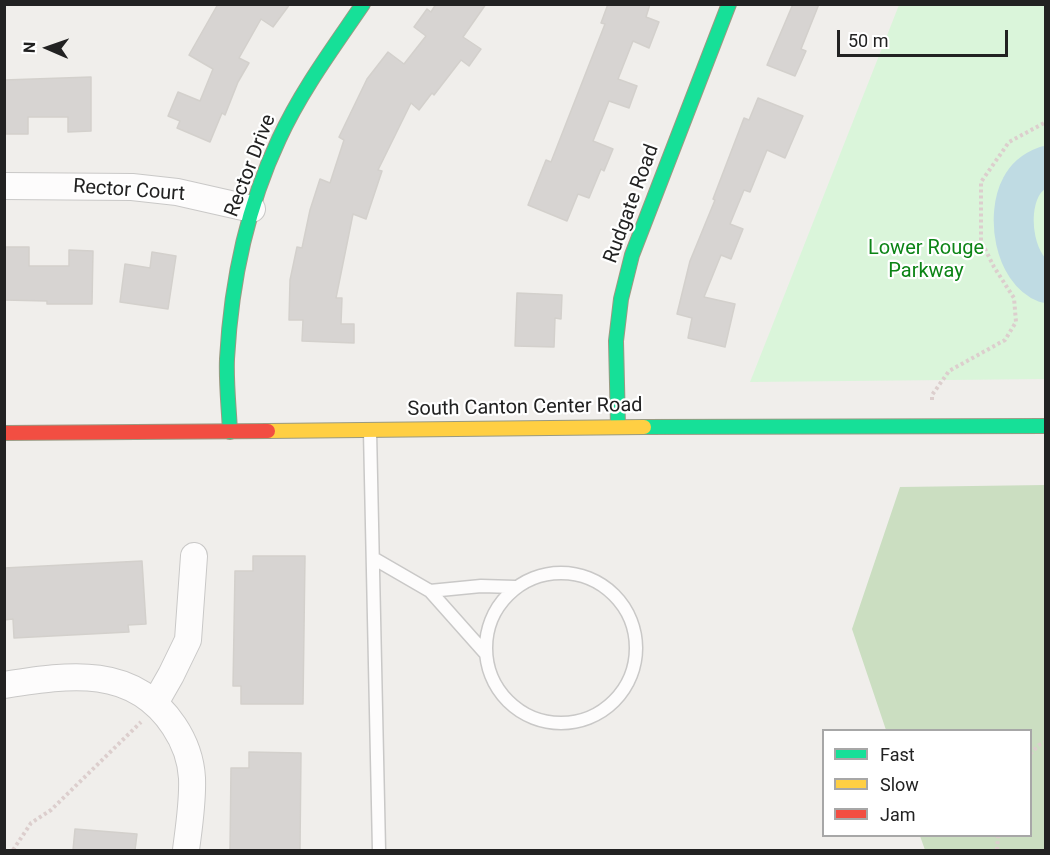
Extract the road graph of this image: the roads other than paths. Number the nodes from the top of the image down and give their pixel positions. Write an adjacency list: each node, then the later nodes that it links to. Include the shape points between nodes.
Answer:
1 (363, 4): 4 (main road, Rector Drive, via 293,112)
2 (729, 4): 5 (main road, Rudgate Road, via 632,255 616,341)
3 (4, 186): 4 (street, Rector Court, via 132,187 177,192)
4 (252, 209): 8 (main road, Rector Drive, via 235,288 227,362)
5 (618, 426): 6 (main road, South Canton Center Road); 7 (main road, South Canton Center Road)
6 (1046, 426)
7 (370, 430): 8 (main road, South Canton Center Road); 11 (lane)
8 (230, 432): 9 (main road, South Canton Center Road)
9 (4, 433)
10 (194, 556): 16 (street, via 188,640)
11 (373, 558): 13 (lane); 18 (lane)
12 (515, 587): 13 (lane); 14 (lane, via 498,606 488,629); 14 (lane, via 537,576 561,572 585,576 607,587 624,605 634,627 637,652 632,676 619,697 600,713 576,722 551,723 526,715 506,700 492,679)
13 (430, 591): 14 (lane)
14 (486, 654)
15 (4, 685): 16 (street, via 58,676 92,677 125,685)
16 (154, 703): 17 (street, via 179,734 188,754 192,797)
17 (186, 850)
18 (379, 850)

